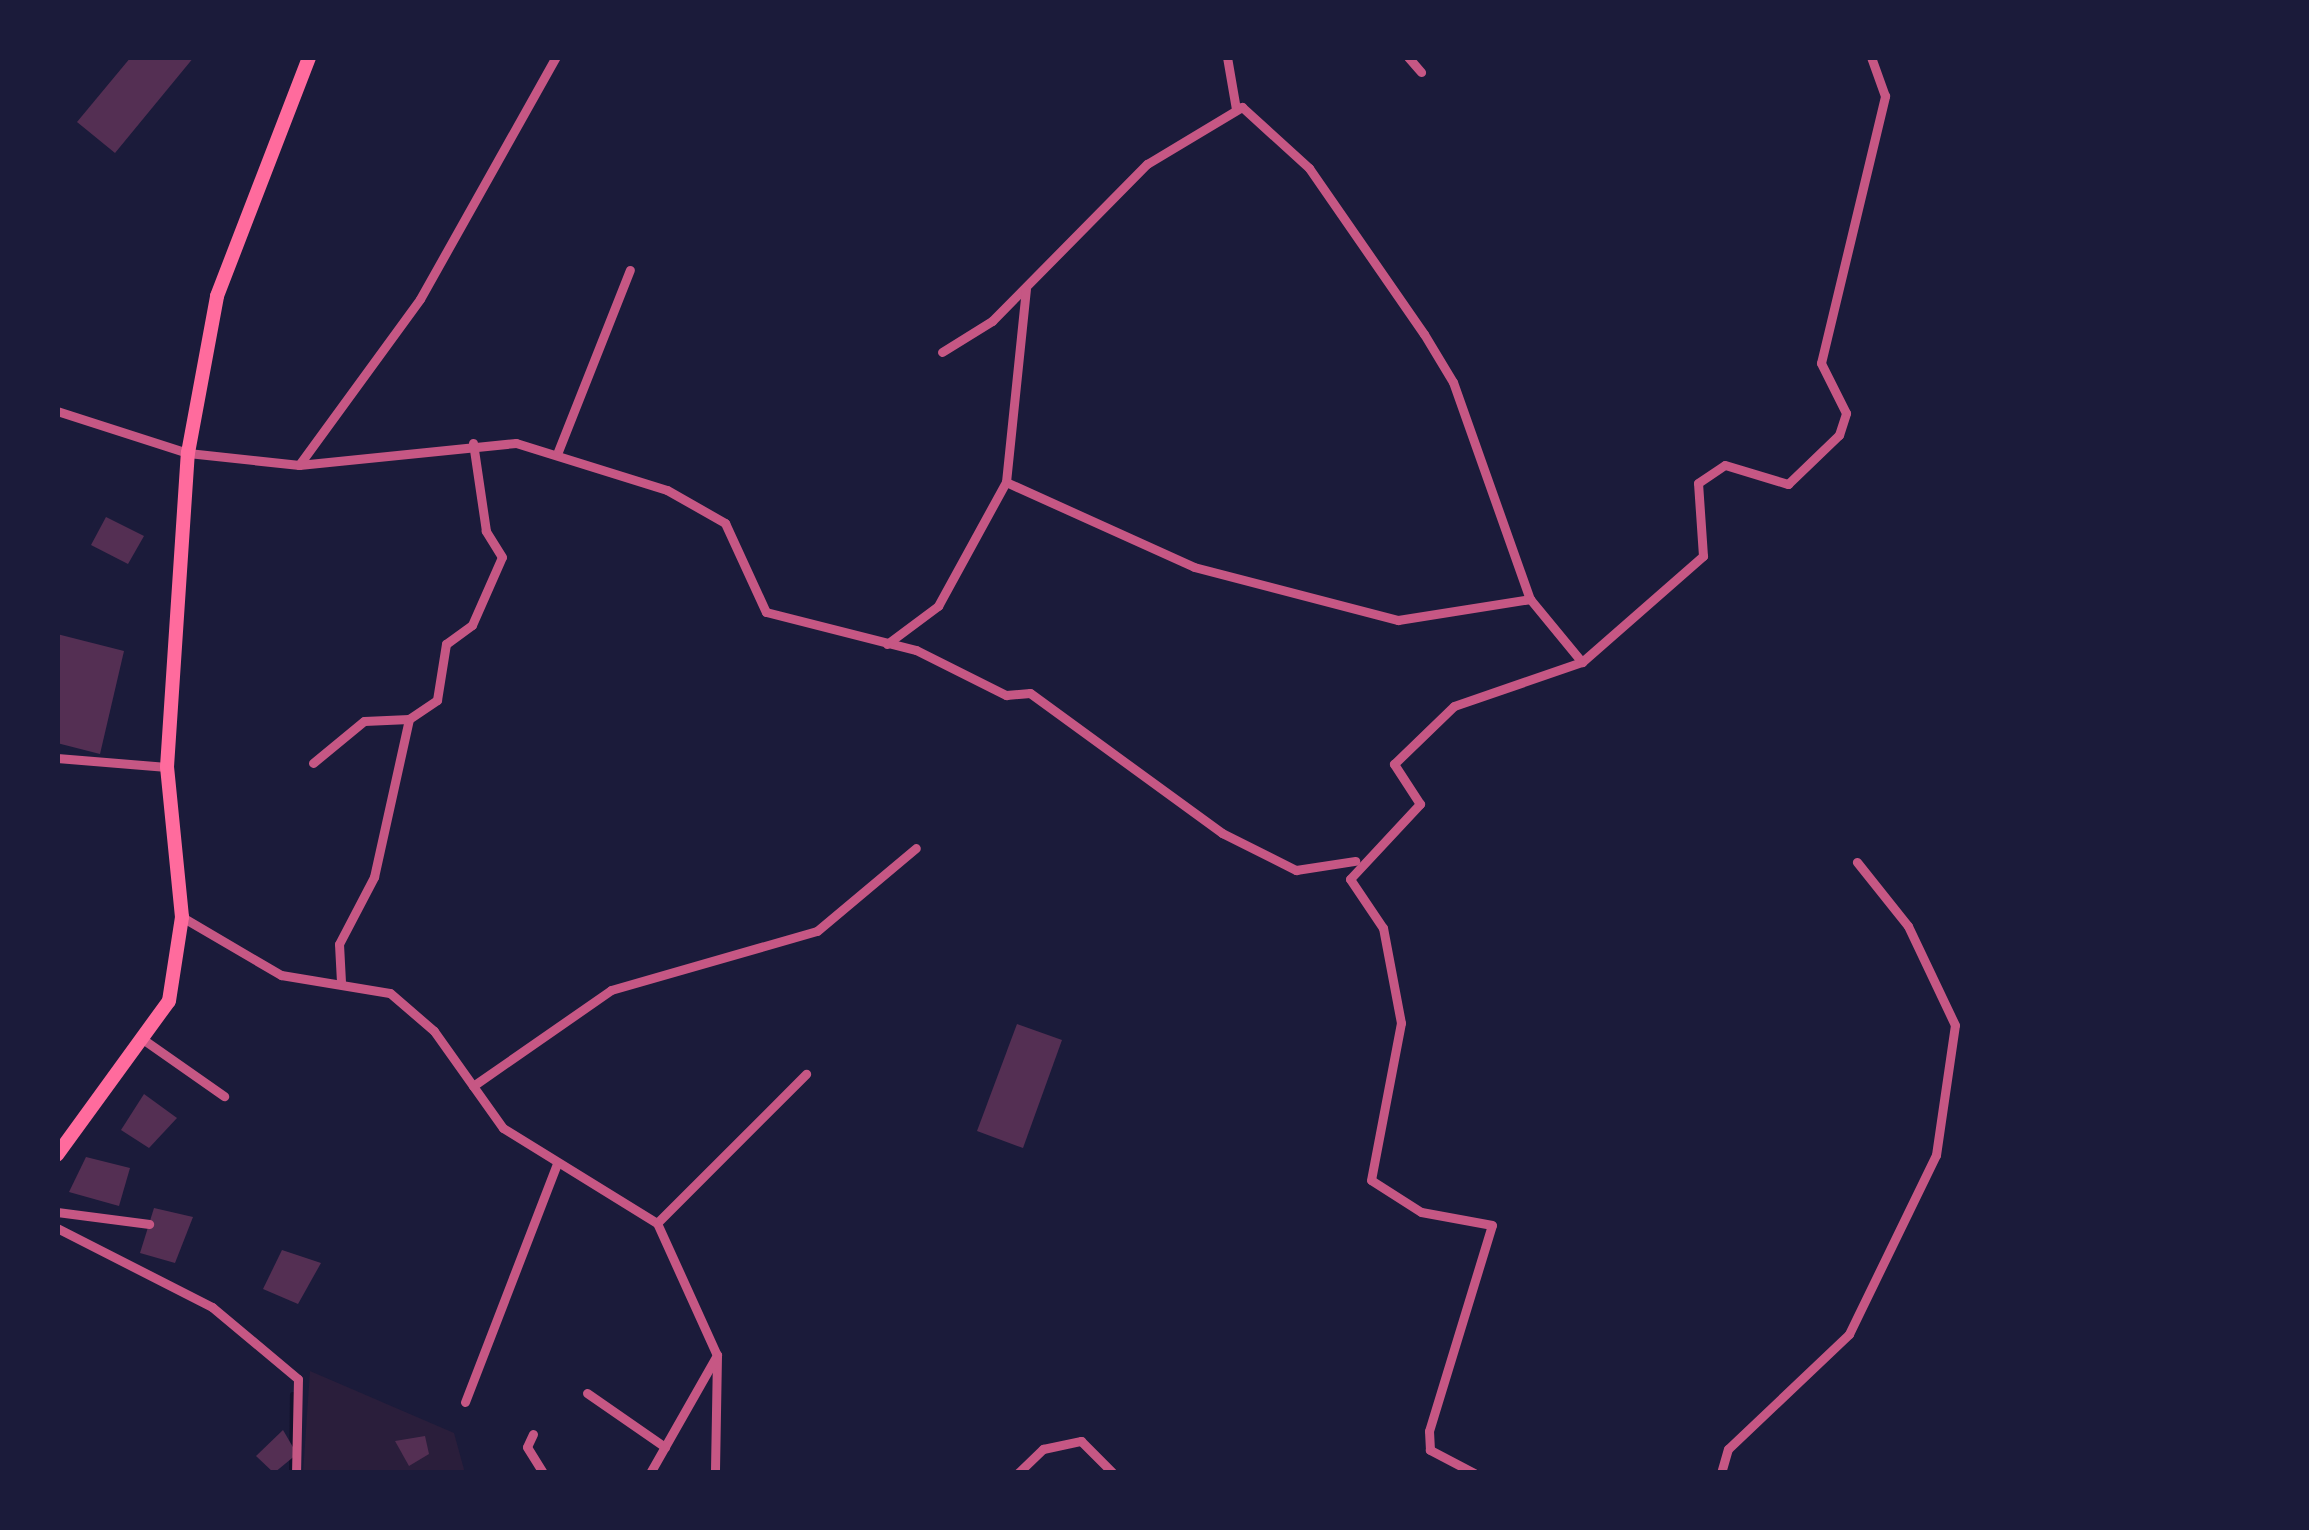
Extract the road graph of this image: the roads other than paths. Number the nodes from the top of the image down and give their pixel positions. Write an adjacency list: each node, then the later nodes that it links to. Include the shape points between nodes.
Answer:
1 (309, 57): 13 (main road, via 217,296)
2 (556, 57): 15 (street, via 420,299)
3 (1227, 57): 7 (street)
4 (1408, 57): 6 (street)
5 (1871, 57): 19 (street, via 1885,96 1821,363 1846,413 1839,435 1788,484 1725,465 1698,483 1703,556)
6 (1421, 72)
7 (1236, 110): 9 (street, via 1147,164); 17 (street, via 1309,168 1443,366)
8 (630, 270): 14 (street)
9 (1025, 289): 10 (street); 16 (street)
10 (942, 352)
11 (57, 411): 13 (street)
12 (473, 443): 14 (street); 15 (street); 20 (street, via 486,531 502,557 472,625 446,644 437,700)
13 (188, 453): 15 (street); 23 (main road)
14 (556, 454): 18 (street, via 707,506 766,613)
15 (299, 465)
16 (1006, 482): 17 (street, via 1194,567 1398,620); 18 (street, via 938,606)
17 (1530, 599): 19 (street)
18 (887, 644): 25 (street, via 1064,711 1222,833 1296,870)
19 (1582, 662): 25 (street, via 1454,706 1394,764 1420,804)
20 (410, 719): 22 (street, via 364,722); 28 (street, via 374,877 339,944)
21 (57, 758): 23 (street)
22 (313, 763)
23 (167, 767): 27 (main road)
24 (916, 848): 31 (street, via 817,932 611,990)
25 (1355, 861): 50 (street, via 1351,890 1383,928 1401,1023 1371,1180 1421,1212 1492,1225 1429,1431 1430,1450)
26 (1857, 862): 51 (street, via 1908,926 1955,1025 1936,1155 1850,1334 1728,1449)
27 (182, 917): 28 (street, via 281,975); 29 (main road, via 169,1001)
28 (341, 982): 31 (street, via 411,1009)
29 (144, 1040): 32 (street); 33 (main road)
30 (806, 1074): 36 (street)
31 (473, 1086): 34 (street, via 503,1128)
32 (224, 1096)
33 (57, 1155)
34 (557, 1164): 36 (street); 41 (street)
35 (57, 1212): 37 (street)
36 (657, 1223): 39 (street)
37 (149, 1224)
38 (57, 1228): 44 (street, via 212,1307 298,1379)
39 (717, 1355): 43 (street); 47 (street)
40 (587, 1393): 43 (street)
41 (465, 1402)
42 (532, 1434): 45 (street, via 527,1447)
43 (664, 1447): 46 (street)
44 (296, 1473)
45 (542, 1473)
46 (650, 1473)
47 (715, 1473)
48 (1018, 1473): 49 (street, via 1043,1449 1081,1441)
49 (1113, 1473)
50 (1474, 1473)
51 (1721, 1473)

